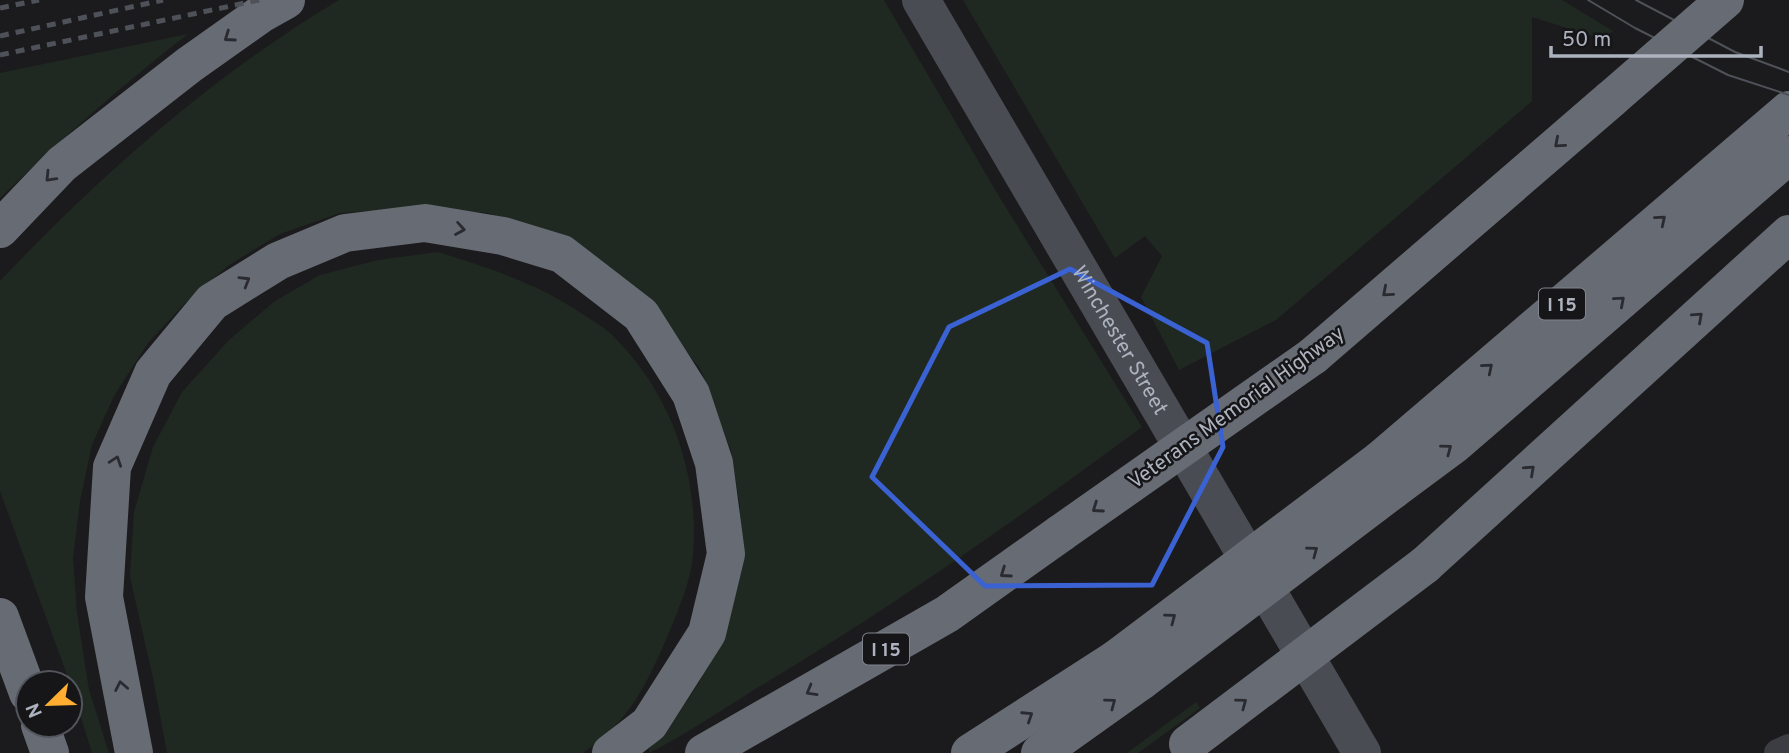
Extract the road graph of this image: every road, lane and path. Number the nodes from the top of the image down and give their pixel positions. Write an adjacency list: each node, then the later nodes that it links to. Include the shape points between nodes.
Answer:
1 (286, 0): 6 (highway, one-way to 6, via 189,65 62,164)
2 (921, 0): 19 (main road, Winchester Street)
3 (1725, 0): 16 (highway, Veterans Memorial Highway / I 15, one-way to 16, bridge, via 1313,356 947,614)
4 (1789, 110): 8 (highway, I 15, one-way to 4)
5 (1789, 155): 8 (highway, one-way to 5, via 1455,444)
6 (0, 229)
7 (1789, 234): 12 (highway, one-way to 7, bridge, via 1425,565)
8 (1386, 475): 11 (highway, I 15, one-way to 8, bridge)
9 (0, 617): 10 (highway)
10 (19, 669)
11 (1129, 670): 17 (highway, I 15, one-way to 11); 18 (highway, one-way to 11)
12 (1181, 748)
13 (1789, 748): 20 (street)
14 (134, 753): 15 (highway, one-way to 15, via 104,597 112,467 153,373 212,302 278,261 345,233 425,223 503,236 562,254 641,315 691,394 714,463 726,554 706,633 649,724)
15 (611, 753)
16 (704, 753)
17 (970, 753)
18 (1040, 753)
19 (1362, 753)
20 (1778, 753)

